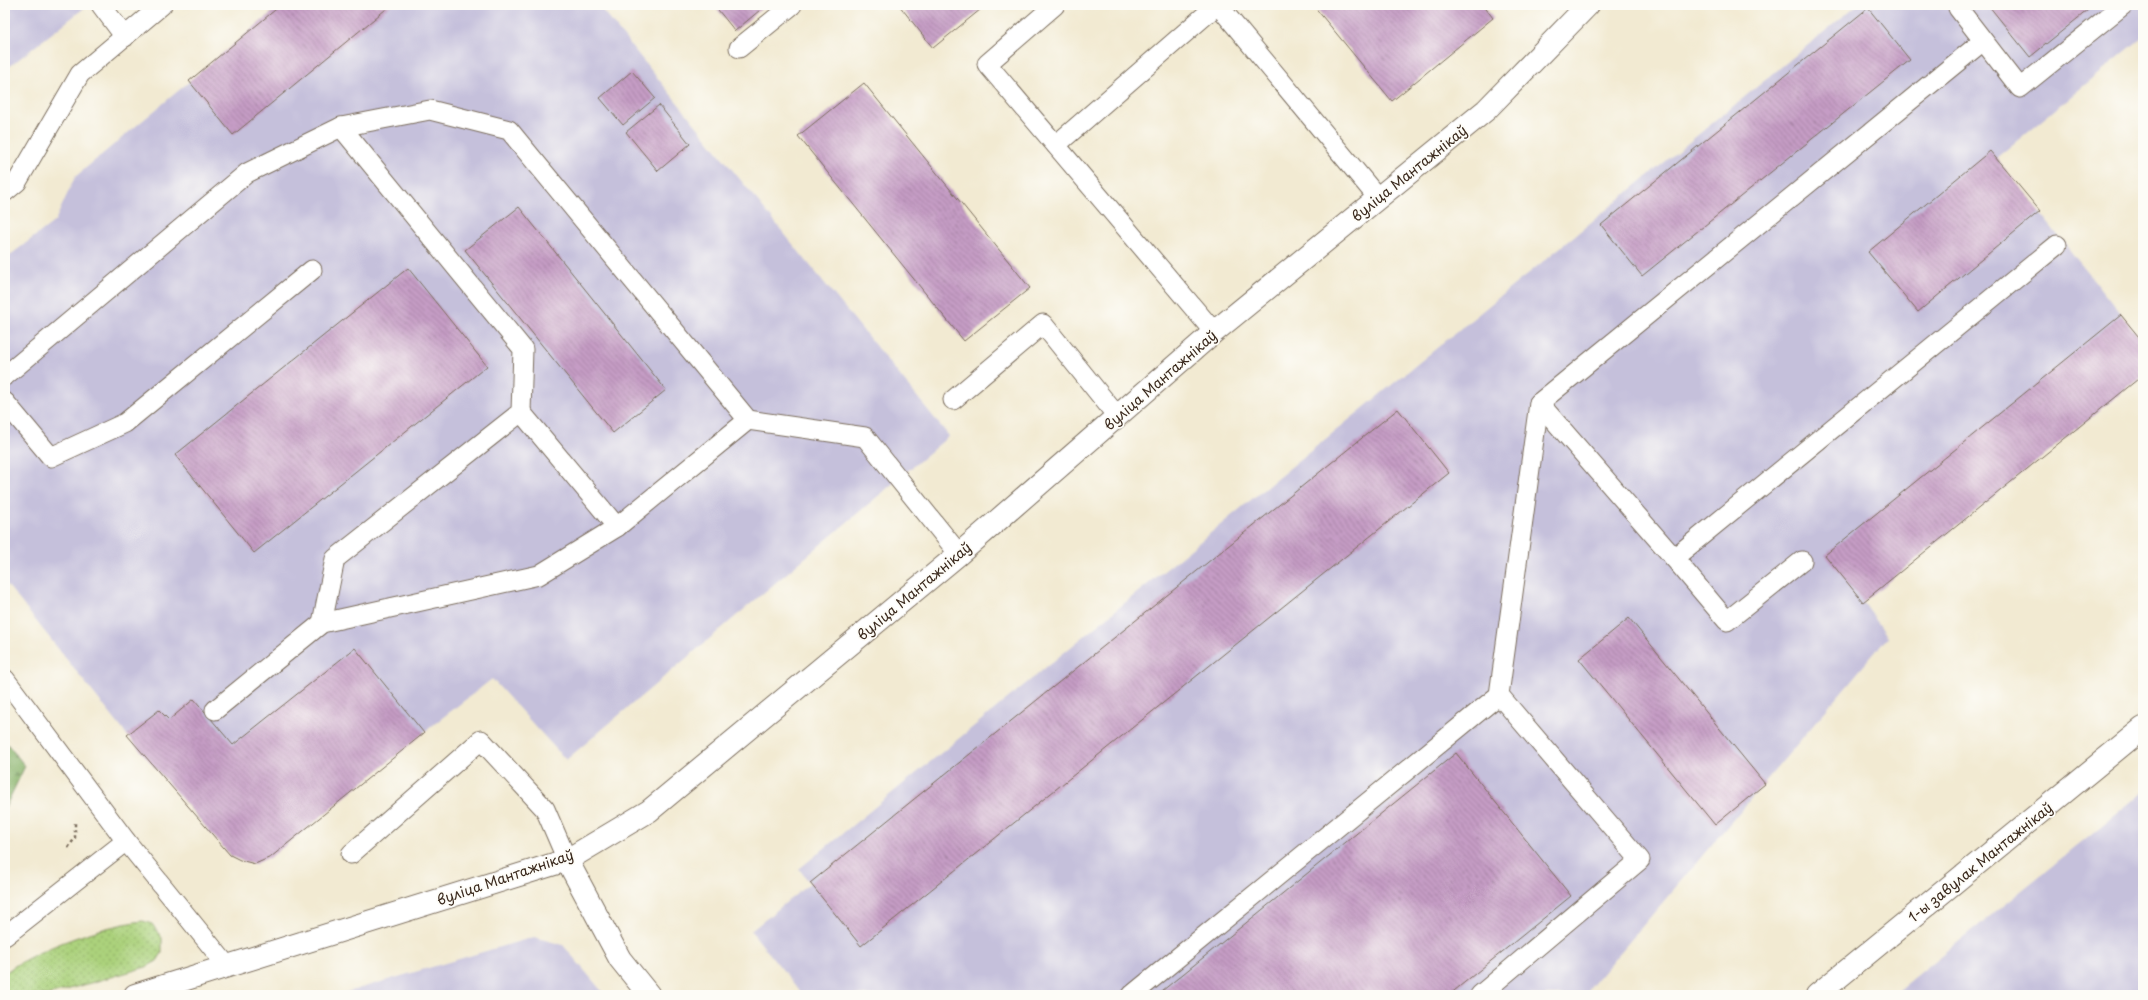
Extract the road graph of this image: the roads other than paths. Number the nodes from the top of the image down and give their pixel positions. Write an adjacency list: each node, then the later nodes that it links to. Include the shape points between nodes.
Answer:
1 (102, 5): 9 (lane)
2 (162, 5): 9 (lane)
3 (792, 5): 11 (lane)
4 (1055, 5): 13 (lane, via 987,64)
5 (1218, 5): 13 (lane); 15 (lane)
6 (1588, 5): 15 (street, вуліца Мантажнікаў, via 1486,110)
7 (1962, 5): 10 (lane, via 1958,8)
8 (2124, 5): 10 (lane, via 2020,88)
9 (124, 37): 14 (lane, via 80,74 17,182)
10 (1983, 41): 22 (lane)
11 (739, 48)
12 (341, 127): 19 (lane, via 247,173); 23 (lane, via 523,349); 25 (lane, via 430,110 509,130)
13 (1056, 145): 18 (lane)
14 (5, 192)
15 (1378, 198): 18 (street, вуліца Мантажнікаў)
16 (2057, 245): 28 (lane)
17 (312, 270): 21 (lane, via 125,422 51,456)
18 (1214, 332): 24 (street, вуліца Мантажнікаў)
19 (5, 376)
20 (953, 400): 24 (lane, via 1044,324)
21 (5, 402)
22 (1539, 403): 28 (lane); 32 (lane)
23 (520, 412): 26 (lane); 30 (lane, via 335,559)
24 (1118, 416): 27 (street, вуліца Мантажнікаў)
25 (748, 420): 26 (lane); 27 (lane, via 865,437)
26 (617, 527): 30 (lane, via 538,575)
27 (959, 554): 37 (street, вуліца Мантажнікаў, via 649,811)
28 (1674, 558): 29 (lane, via 1727,622)
29 (1802, 561)
30 (322, 623): 33 (lane)
31 (5, 679): 35 (lane)
32 (1498, 695): 42 (lane); 43 (lane, via 1640,860)
33 (215, 710)
34 (2143, 728): 44 (street, 1-ы завулак Мантажнікаў)
35 (126, 841): 38 (lane); 39 (lane)
36 (351, 854): 37 (lane, via 481,740 545,809)
37 (567, 860): 39 (street, вуліца Мантажнікаў); 41 (street, via 620,959)
38 (5, 936)
39 (228, 967): 40 (street, вуліца Мантажнікаў)
40 (135, 995)
41 (650, 995)
42 (1132, 995)
43 (1480, 995)
44 (1817, 995)

